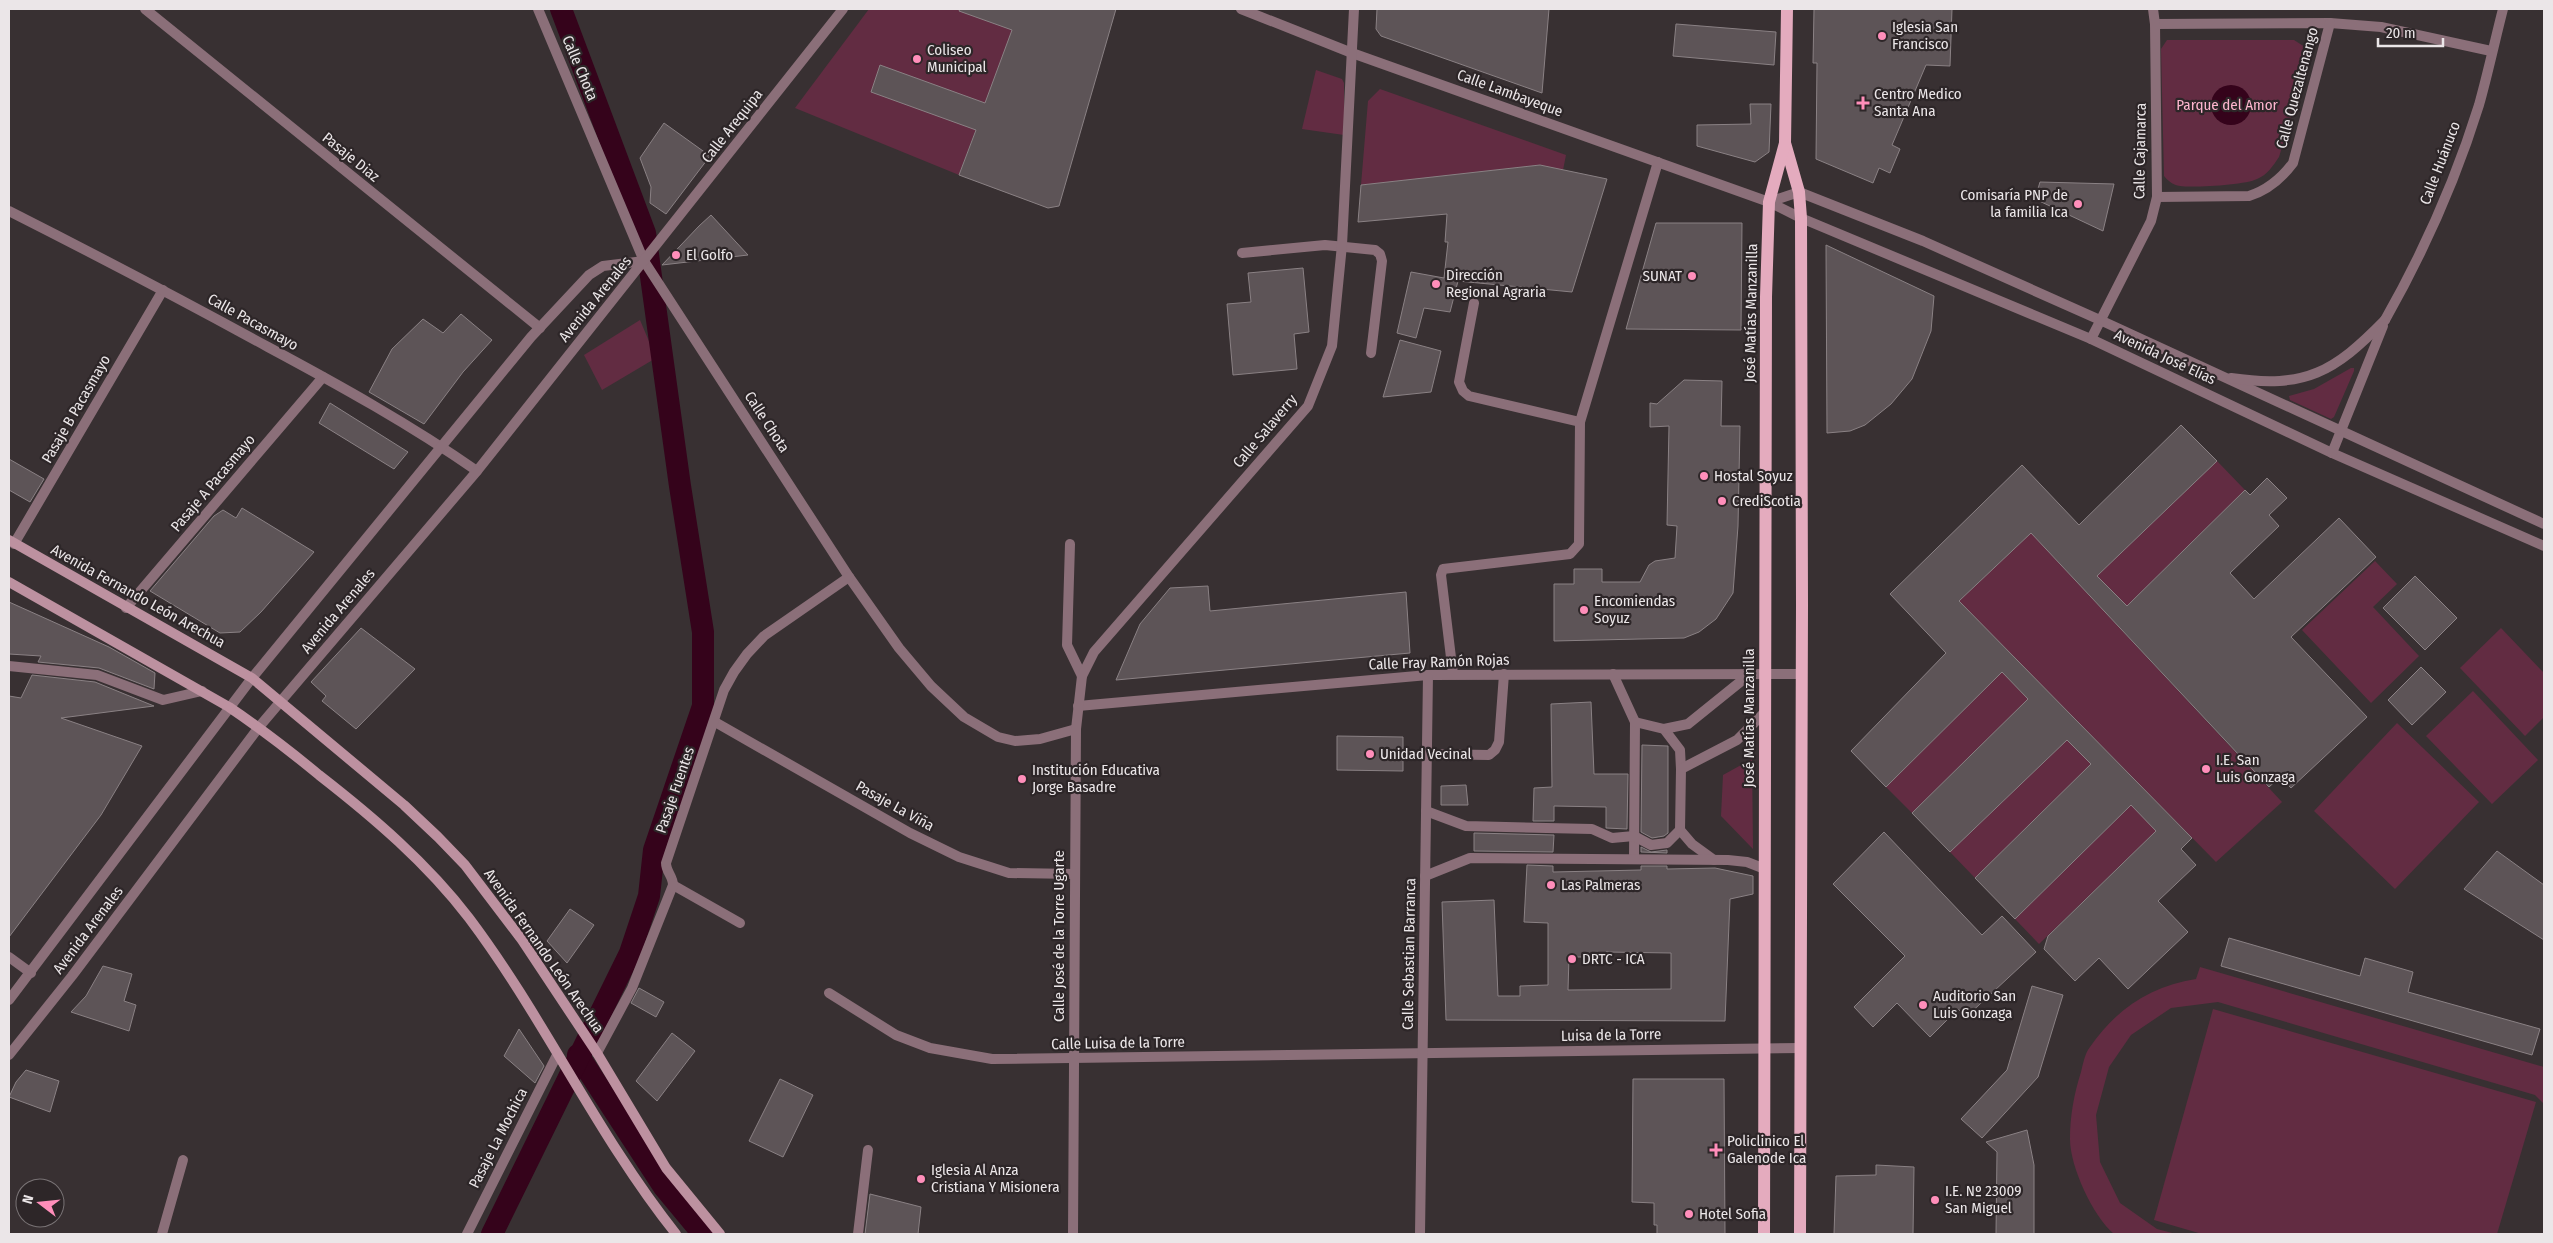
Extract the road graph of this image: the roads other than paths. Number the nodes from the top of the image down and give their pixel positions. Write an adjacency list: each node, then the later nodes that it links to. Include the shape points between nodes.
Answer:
1 (144, 9): 27 (street, Pasaje Diaz)
2 (538, 9): 22 (street, Calle Chota)
3 (843, 9): 22 (street, Calle Arequipa)
4 (1241, 9): 12 (street, Calle Lambayeque)
5 (1354, 9): 12 (street, Calle Salaverry)
6 (1787, 9): 13 (main road)
7 (2153, 9): 10 (street, Calle Cajamarca)
8 (2503, 9): 11 (street, Calle Huánuco)
9 (2330, 23): 10 (street); 11 (street, via 2381,27); 16 (street, Calle Quezaltenango, via 2293,163 2285,175 2262,192 2250,196)
10 (2155, 24): 16 (street, Calle Cajamarca)
11 (2491, 52): 26 (street, Calle Huánuco, via 2479,104 2456,169 2416,262)
12 (1352, 53): 14 (street, Calle Lambayeque); 20 (street, Calle Salaverry)
13 (1785, 143): 15 (main road); 17 (main road, José Matías Manzanilla)
14 (1658, 162): 17 (street, Calle Lambayeque); 32 (street)
15 (1798, 192): 17 (street); 19 (main road); 25 (street, Avenida José Elías, via 1923,241)
16 (2157, 197): 25 (street, Calle Cajamarca, via 2151,221)
17 (1769, 202): 19 (street, Avenida José Elías); 49 (main road, José Matías Manzanilla)
18 (9, 211): 23 (street, Calle Pacasmayo)
19 (1801, 218): 28 (street, Avenida José Elías); 50 (main road)
20 (1342, 245): 21 (street); 29 (street, via 1376,250 1382,261); 52 (street, Calle Salaverry, via 1332,346 1308,406 1094,652)
21 (1242, 253)
22 (644, 261): 27 (street, Avenida Arenales, via 603,266 589,275); 36 (street, Avenida Arenales); 41 (street, Calle Chota)
23 (164, 290): 31 (street, Calle Pacasmayo); 38 (street, Pasaje B Pacasmayo)
24 (1474, 303): 32 (street, via 1459,382 1462,391 1469,396)
25 (2100, 320): 28 (street, Calle Cajamarca); 30 (street, Avenida José Elías)
26 (2385, 320): 30 (street, via 2358,348 2331,368 2315,374 2276,381); 33 (street)
27 (540, 328): 34 (street, Avenida Arenales)
28 (2091, 339): 35 (street, Avenida José Elías)
29 (1371, 353)
30 (2221, 376): 33 (street, Avenida José Elías)
31 (323, 377): 34 (street, Calle Pacasmayo); 43 (street, Pasaje A Pacasmayo)
32 (1580, 422): 45 (street, via 1579,544 1574,552 1445,567 1441,571)
33 (2340, 432): 35 (street); 37 (street, Avenida José Elías, via 2406,458)
34 (441, 446): 36 (street, Calle Pacasmayo); 53 (street, Avenida Arenales)
35 (2332, 452): 40 (street, Avenida José Elías)
36 (477, 471): 55 (street, Avenida Arenales)
37 (2544, 524)
38 (12, 542): 43 (main road, Avenida Fernando León Arechua)
39 (1070, 544): 52 (street, via 1067,645)
40 (2544, 546)
41 (849, 577): 59 (street, Pasaje Fuentes, via 764,636 746,654 724,690); 63 (street, Calle Chota, via 899,648 931,686 964,717 998,737 1015,740 1040,739)
42 (9, 582): 54 (main road)
43 (126, 608): 53 (main road, Avenida Fernando León Arechua)
44 (9, 666): 54 (street, via 97,675 163,700)
45 (1453, 674): 46 (street, Calle Fray Ramón Rojas); 51 (street, Calle Fray Ramón Rojas)
46 (1504, 674): 47 (street, Calle Fray Ramón Rojas); 64 (street, via 1499,742 1495,750 1489,755)
47 (1613, 674): 48 (street, Calle Fray Ramón Rojas); 60 (street)
48 (1750, 674): 49 (street, Calle Fray Ramón Rojas); 62 (street, via 1688,724)
49 (1765, 674): 50 (street, Calle Fray Ramón Rojas); 58 (main road, José Matías Manzanilla)
50 (1802, 674): 81 (main road)
51 (1428, 675): 56 (street, Calle Fray Ramón Rojas); 64 (street, Calle Sebastian Barranca)
52 (1082, 676): 56 (street, Calle Salaverry)
53 (252, 678): 55 (main road, Avenida Fernando León Arechua); 57 (street, Avenida Arenales)
54 (202, 692): 57 (main road)
55 (281, 701): 61 (street, Avenida Arenales); 82 (main road, Avenida Fernando León Arechua, via 404,805 465,865 522,940)
56 (1078, 706): 63 (street, Calle Salaverry)
57 (229, 707): 61 (main road); 77 (street, Avenida Arenales)
58 (1765, 712): 65 (street, via 1737,740); 73 (main road, José Matías Manzanilla)
59 (715, 722): 71 (street, Pasaje La Viña, via 910,833 959,857 1009,872); 74 (street, Pasaje Fuentes, via 666,863)
60 (1635, 722): 62 (street); 68 (street)
61 (259, 727): 84 (street, Avenida Arenales); 85 (main road, via 368,813 431,875 468,916 492,950 523,995)
62 (1664, 728): 65 (street, via 1680,750)
63 (1076, 729): 71 (street, Calle José de la Torre Ugarte)
64 (1427, 754): 66 (street, Calle Sebastian Barranca)
65 (1681, 769): 67 (street)
66 (1426, 811): 68 (street, via 1466,826 1592,830 1612,838); 72 (street, Calle Sebastian Barranca)
67 (1680, 830): 68 (street, via 1667,843 1651,844); 70 (street, via 1692,844)
68 (1634, 836): 69 (street)
69 (1634, 859): 70 (street); 72 (street, via 1470,858)
70 (1714, 860): 73 (street, via 1747,862 1765,869)
71 (1074, 874): 86 (street, Calle José de la Torre Ugarte)
72 (1425, 876): 83 (street, Calle Sebastian Barranca)
73 (1765, 876): 80 (main road, José Matías Manzanilla)
74 (673, 885): 75 (street); 82 (street, via 632,988)
75 (740, 923)
76 (9, 957): 77 (street)
77 (30, 973): 79 (street, Avenida Arenales)
78 (829, 993): 86 (street, Calle Luisa de la Torre, via 896,1035 930,1048 992,1059)
79 (9, 1000)
80 (1764, 1048): 81 (street, Luisa de la Torre); 83 (street, Luisa de la Torre); 96 (main road, José Matías Manzanilla)
81 (1800, 1048): 97 (main road)
82 (597, 1053): 92 (main road, Avenida Fernando León Arechua, via 666,1168)
83 (1422, 1053): 86 (street, Calle Luisa de la Torre); 95 (street, Calle Sebastian Barranca)
84 (9, 1055)
85 (556, 1055): 90 (street, Pasaje La Mochica); 91 (main road, via 645,1196)
86 (1073, 1059): 94 (street, Calle José de la Torre Ugarte)
87 (868, 1150): 93 (street)
88 (183, 1160): 89 (street)
89 (162, 1234)
90 (467, 1234)
91 (676, 1234)
92 (720, 1234)
93 (858, 1234)
94 (1072, 1234)
95 (1420, 1234)
96 (1764, 1234)
97 (1800, 1234)

